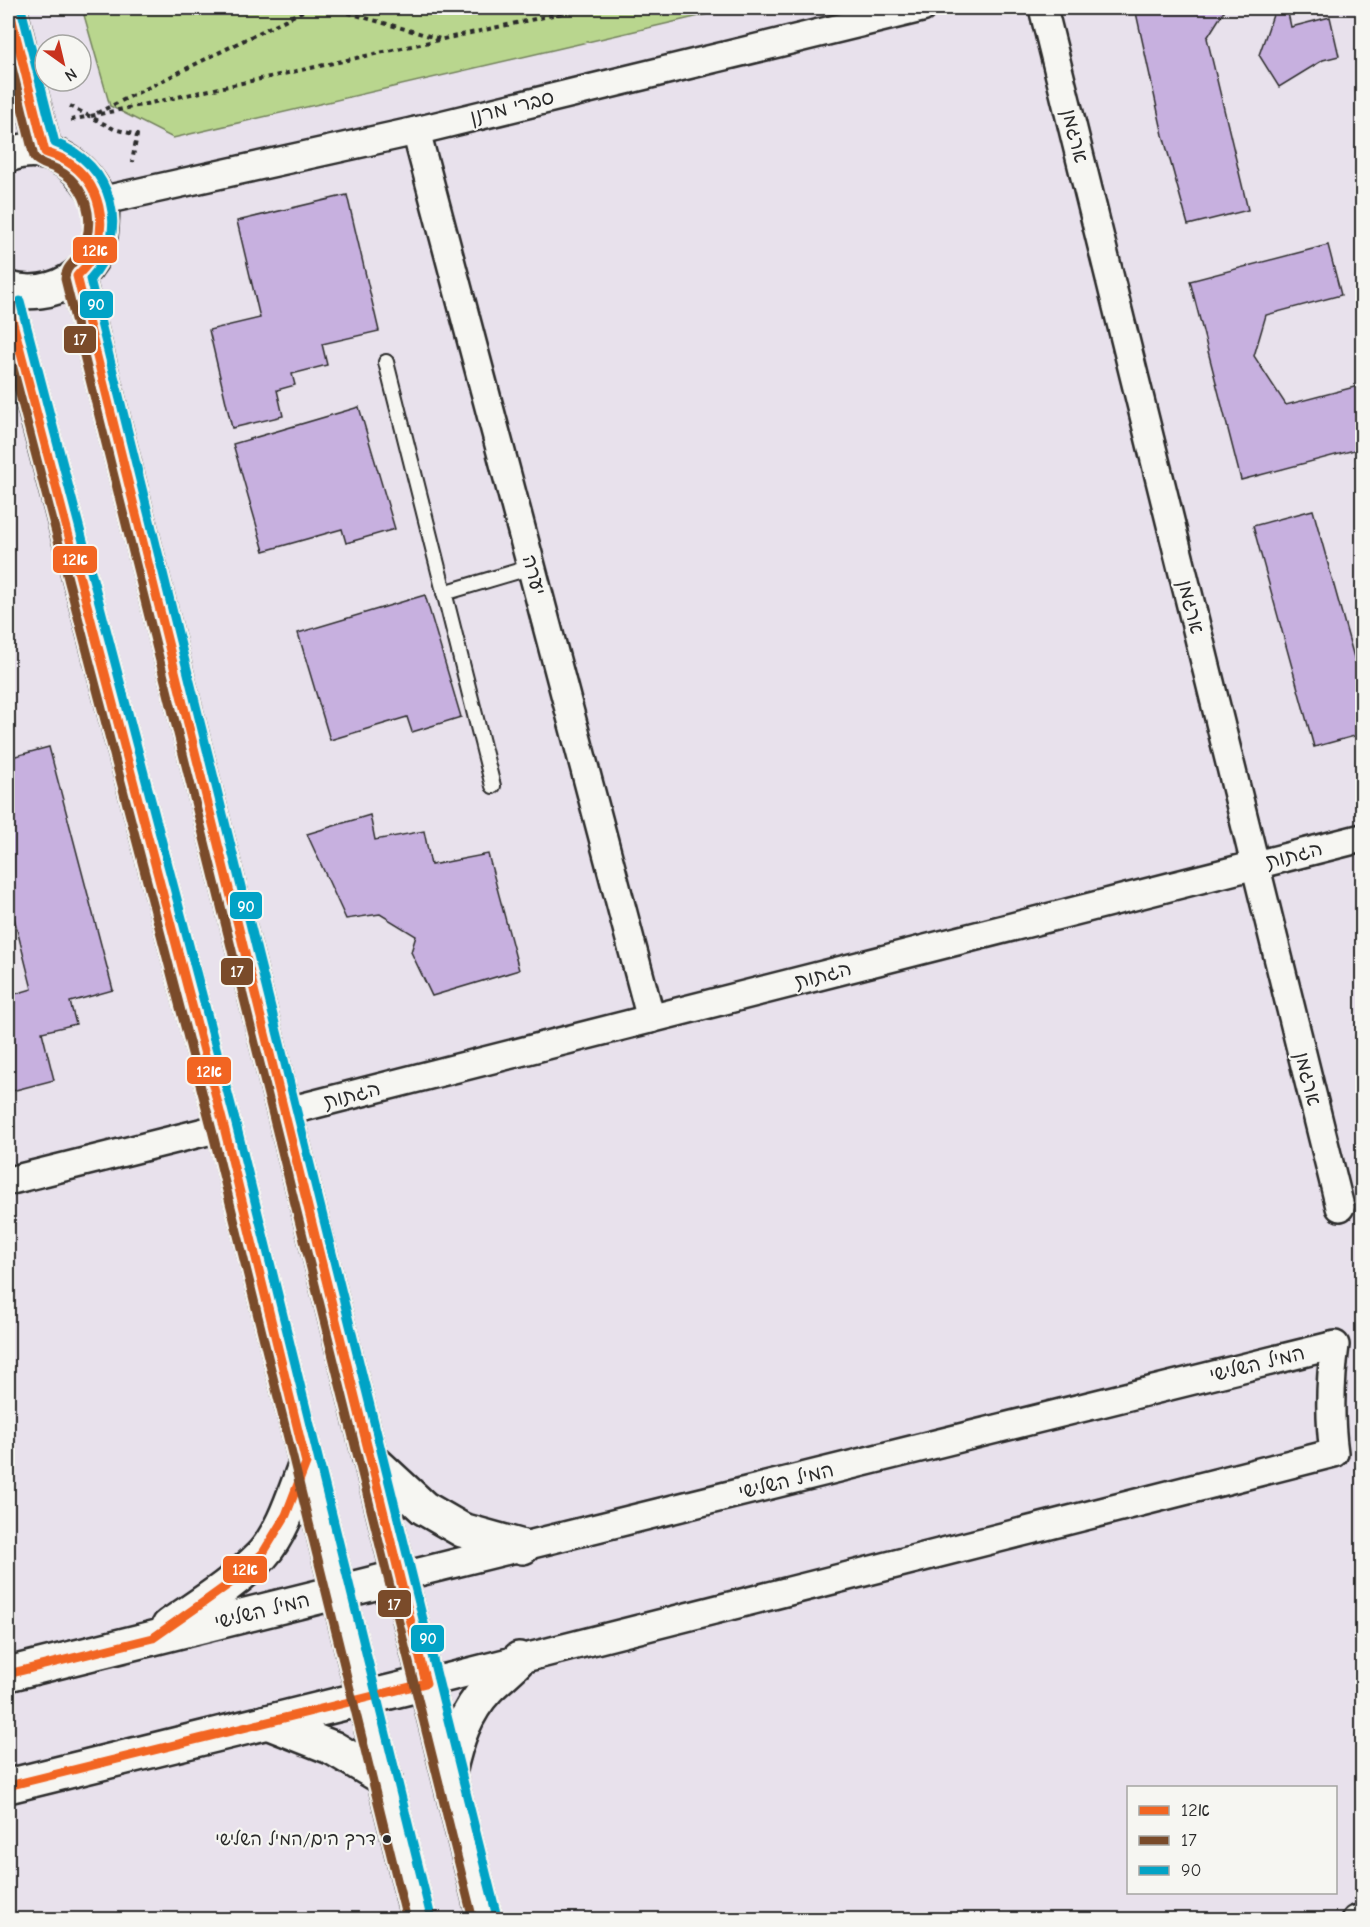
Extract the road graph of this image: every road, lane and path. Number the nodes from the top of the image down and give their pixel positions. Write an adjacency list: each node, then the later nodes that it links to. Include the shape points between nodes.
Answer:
1 (9, 8): 12 (street)
2 (309, 8): 9 (path)
3 (331, 8): 7 (path)
4 (585, 8): 7 (path)
5 (922, 8): 10 (street, סברי מרנן)
6 (1043, 8): 23 (street, ארגמן)
7 (441, 39): 9 (path)
8 (66, 99): 9 (path, via 70,107)
9 (91, 116): 11 (path, via 114,129); 12 (path)
10 (416, 130): 14 (street, סברי מרנן); 19 (street, יערה)
11 (136, 135)
12 (42, 140): 13 (street, via 28,151); 14 (street, via 84,175)
13 (8, 155)
14 (100, 201): 15 (street, via 100,238 91,259)
15 (77, 276): 16 (street, via 42,292); 25 (street)
16 (8, 289)
17 (8, 304): 26 (street)
18 (386, 362): 20 (lane)
19 (532, 567): 20 (lane); 24 (street, יערה)
20 (444, 593): 21 (lane)
21 (493, 786)
22 (1362, 838): 23 (street, הגתות)
23 (1255, 866): 24 (street, הגתות); 28 (street, ארגמן)
24 (651, 1019): 25 (street, הגתות)
25 (284, 1112): 29 (street)
26 (224, 1127): 27 (street); 30 (street)
27 (8, 1181)
28 (1340, 1207)
29 (370, 1458): 31 (street, via 424,1508 462,1530); 32 (street)
30 (306, 1462): 33 (street); 34 (street, via 286,1515 263,1553 233,1581)
31 (523, 1547): 32 (street, המיל השלישי); 35 (street, המיל השלישי, via 1335,1345 1330,1387 1334,1453)
32 (399, 1577): 33 (street, המיל השלישי); 37 (street)
33 (339, 1592): 34 (street, המיל השלישי); 38 (street)
34 (153, 1638): 36 (street, המיל השלישי)
35 (519, 1659): 37 (street, המיל השלישי); 40 (street, via 470,1710 456,1742)
36 (8, 1674)
37 (426, 1683): 38 (street, המיל השלישי); 40 (street)
38 (364, 1698): 39 (street, המיל השלישי); 41 (street)
39 (267, 1722): 41 (street, via 333,1748); 42 (street, המיל השלישי)
40 (449, 1774): 45 (street)
41 (385, 1779): 44 (street)
42 (8, 1786)
43 (1362, 1918): 46 (street)
44 (419, 1920)
45 (485, 1920)
46 (1356, 1920)

